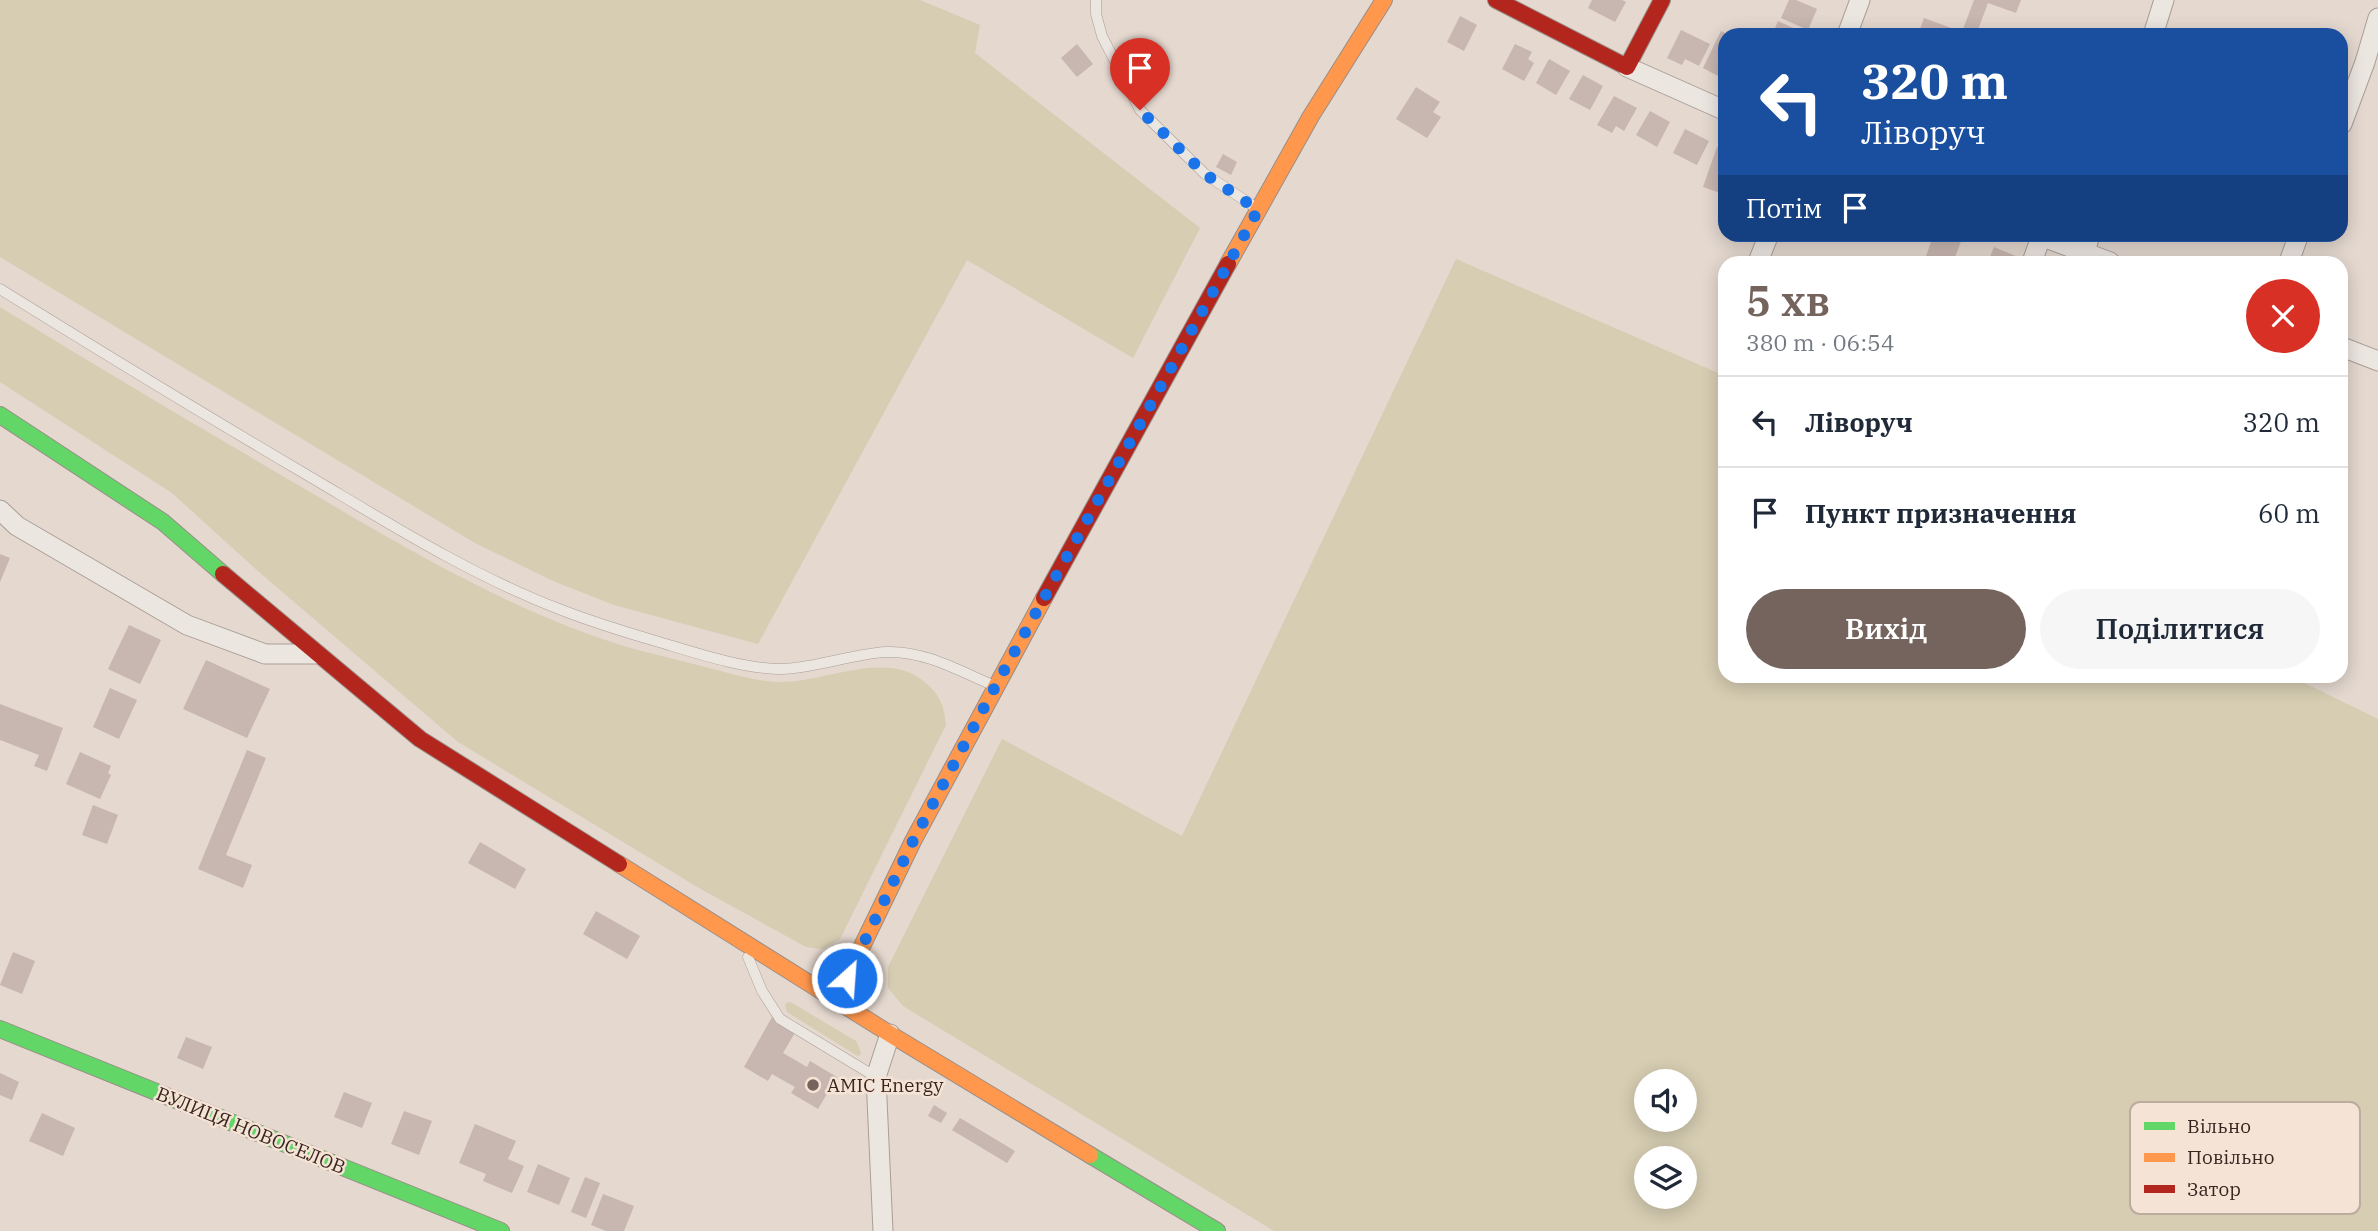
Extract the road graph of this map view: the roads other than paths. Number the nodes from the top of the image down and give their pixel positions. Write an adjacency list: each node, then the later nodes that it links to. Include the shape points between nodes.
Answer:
1 (1096, 0): 13 (lane, via 1101,36 1140,110 1205,174)
2 (1384, 0): 13 (main road)
3 (1496, 0): 10 (main road)
4 (1662, 0): 10 (main road)
5 (1860, 0): 8 (street)
6 (2164, 0): 9 (street)
7 (2378, 18): 12 (street)
8 (1850, 28)
9 (2155, 28)
10 (1627, 67): 11 (street)
11 (1718, 107)
12 (2348, 108)
13 (1258, 210): 22 (main road)
14 (2087, 244): 15 (street)
15 (2102, 256)
16 (0, 289): 22 (lane, via 418,540 557,609 752,666 806,667 886,652 904,653)
17 (2348, 349): 18 (street)
18 (2378, 361)
19 (0, 415): 21 (main road, via 163,522)
20 (0, 510): 21 (street, via 17,526 187,625 265,654)
21 (317, 654): 23 (main road, via 420,739)
22 (995, 687): 24 (main road)
23 (741, 941): 24 (main road); 27 (lane, via 762,991 780,1019)
24 (836, 1000): 26 (main road)
25 (0, 1029): 28 (main road, ВУЛИЦЯ НОВОСЕЛОВ)
26 (890, 1034): 27 (street); 30 (main road)
27 (876, 1077): 29 (street)
28 (501, 1231)
29 (883, 1231)
30 (1217, 1231)

